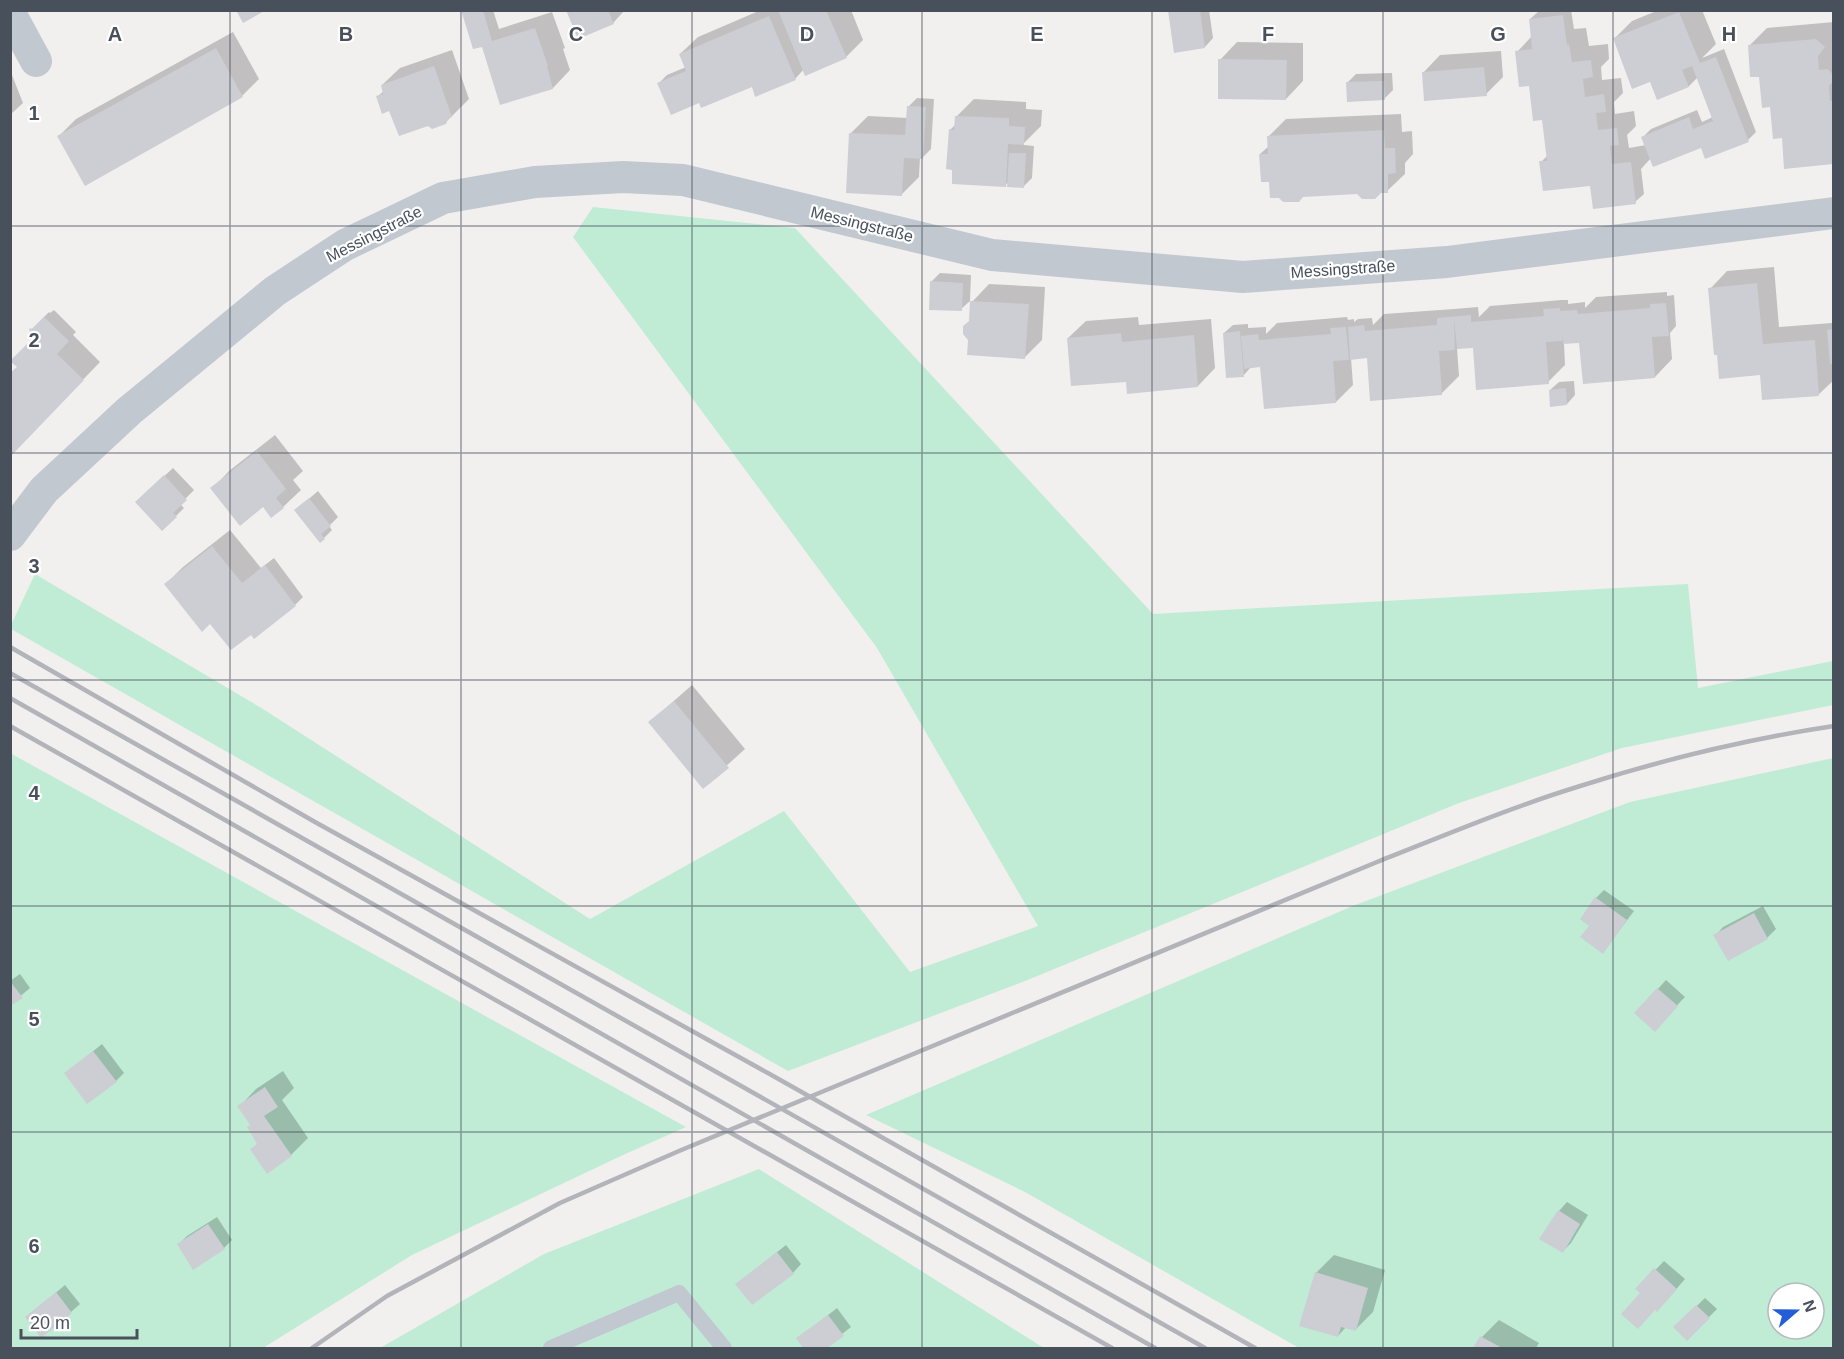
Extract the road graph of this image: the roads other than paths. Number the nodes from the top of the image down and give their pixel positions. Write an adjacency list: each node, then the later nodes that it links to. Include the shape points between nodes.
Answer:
1 (10, 13): 2 (street)
2 (36, 61)
3 (1833, 213): 4 (street, Messingstraße, via 1447,262 1243,277 992,255 682,180 623,177 535,182 443,198 345,245 275,291 129,411 44,490)
4 (10, 535)
5 (551, 1348): 6 (lane, via 679,1293)
6 (724, 1348)

